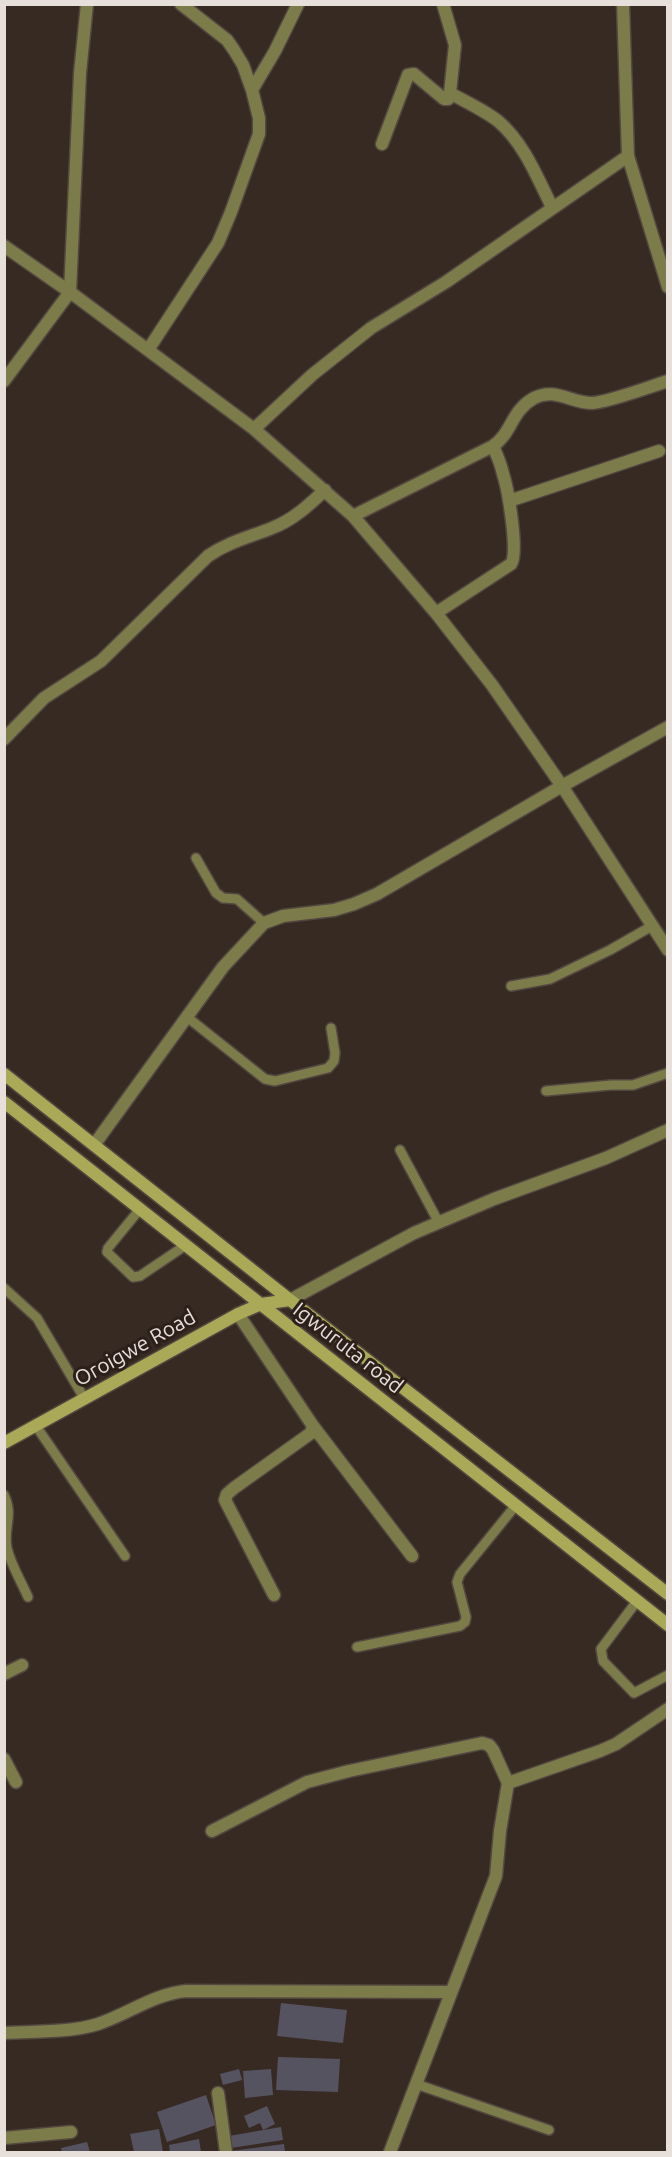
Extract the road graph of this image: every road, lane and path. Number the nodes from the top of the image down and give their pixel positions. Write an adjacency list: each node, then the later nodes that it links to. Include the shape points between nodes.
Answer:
1 (87, 4): 14 (street)
2 (181, 4): 7 (street, via 227,40 243,65)
3 (298, 4): 7 (street)
4 (443, 4): 8 (street, via 455,45)
5 (635, 4): 6 (street)
6 (623, 7): 10 (street)
7 (252, 90): 15 (street, via 260,118 259,134 231,212 207,261)
8 (450, 93): 9 (street, via 444,99 414,74 408,75); 11 (street, via 496,120 510,133)
9 (382, 144)
10 (628, 156): 11 (street); 13 (street)
11 (552, 207): 18 (street, via 446,282 371,328)
12 (4, 246): 14 (street)
13 (668, 287)
14 (70, 292): 15 (street); 16 (street)
15 (148, 350): 18 (street)
16 (4, 381)
17 (668, 381): 19 (street, via 593,403 552,393 536,397 523,406 501,441)
18 (254, 429): 21 (street)
19 (493, 446): 22 (street); 23 (street)
20 (659, 451): 22 (street)
21 (325, 490): 23 (street); 26 (street, via 289,520 208,556 101,661 44,698)
22 (509, 501): 24 (street, via 515,547 511,564)
23 (353, 516): 24 (street)
24 (436, 613): 27 (street)
25 (668, 728): 27 (street)
26 (4, 739)
27 (562, 786): 29 (street, via 377,894 334,910 283,916); 30 (street)
28 (196, 858): 29 (lane, via 216,892 223,898 237,899)
29 (264, 923): 33 (street, via 223,967)
30 (652, 926): 31 (street); 32 (lane, via 550,979)
31 (668, 950)
32 (512, 986)
33 (187, 1017): 34 (lane, via 274,1082 328,1068 335,1053); 40 (street)
34 (331, 1028)
35 (668, 1073): 37 (lane, via 633,1085)
36 (4, 1074): 40 (main road, Igwuruta road)
37 (546, 1091)
38 (4, 1102): 42 (main road, Igwuruta road)
39 (668, 1130): 43 (street)
40 (94, 1144): 46 (main road, Igwuruta road)
41 (400, 1150): 43 (lane)
42 (140, 1209): 44 (main road, Igwuruta road); 44 (lane, via 107,1252 133,1277)
43 (439, 1222): 46 (street)
44 (186, 1245): 47 (main road, Igwuruta road)
45 (4, 1288): 49 (lane, via 37,1318)
46 (290, 1300): 47 (main road, Oroigwe Road); 57 (main road, Igwuruta road)
47 (261, 1304): 48 (main road, Oroigwe Road); 54 (main road, Igwuruta road)
48 (238, 1314): 49 (main road, Oroigwe Road); 51 (street)
49 (84, 1398): 50 (main road, Oroigwe Road)
50 (36, 1426): 52 (main road, Oroigwe Road); 55 (lane)
51 (313, 1426): 56 (street); 58 (street, via 311,1433 225,1497)
52 (4, 1443)
53 (4, 1495): 59 (lane, via 10,1514 7,1546)
54 (516, 1505): 60 (main road, Igwuruta road); 62 (lane, via 460,1574 457,1582 466,1617 460,1626)
55 (125, 1556)
56 (412, 1556)
57 (668, 1594)
58 (274, 1595)
59 (28, 1597)
60 (637, 1601): 61 (main road, Igwuruta road); 65 (lane, via 601,1649 603,1661 634,1693)
61 (668, 1625)
62 (357, 1647)
63 (22, 1665): 64 (street)
64 (4, 1674)
65 (668, 1675)
66 (668, 1709): 69 (street, via 616,1744)
67 (4, 1759): 68 (street)
68 (16, 1782)
69 (508, 1782): 70 (street, via 493,1750 482,1743 307,1782); 71 (street, via 496,1876)
70 (212, 1830)
71 (451, 1992): 72 (street, via 173,1992 86,2027); 73 (street)
72 (4, 2032)
73 (416, 2084): 75 (lane); 79 (street)
74 (218, 2092): 78 (street)
75 (549, 2130)
76 (71, 2133): 77 (street)
77 (4, 2138)
78 (226, 2152)
79 (390, 2152)

